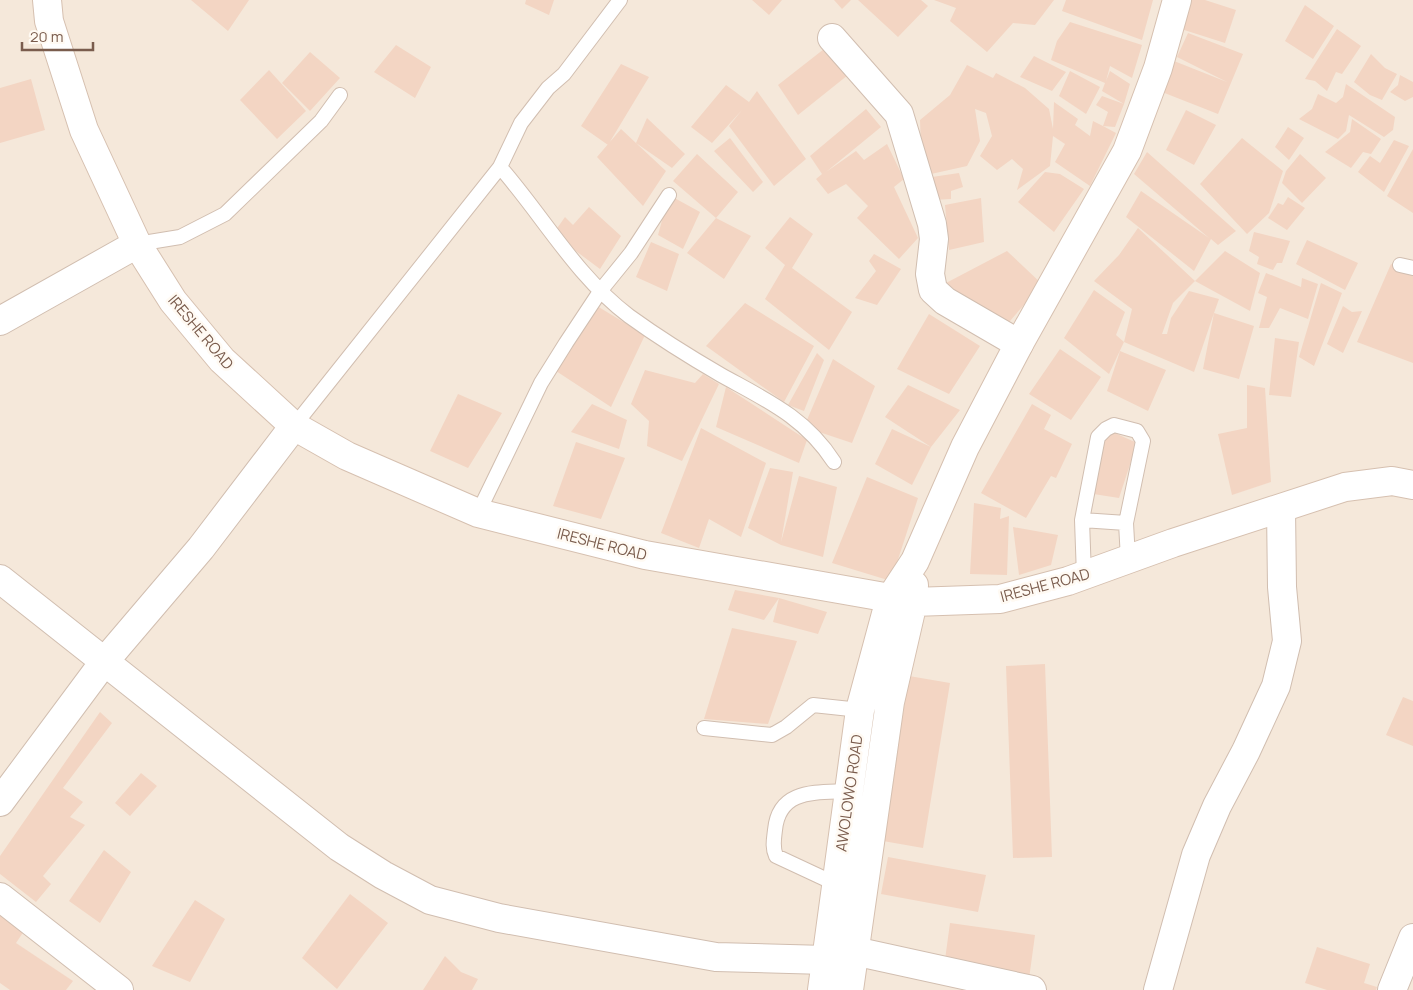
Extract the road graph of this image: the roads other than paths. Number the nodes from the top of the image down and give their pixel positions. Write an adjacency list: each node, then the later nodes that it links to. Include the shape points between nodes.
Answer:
1 (47, 0): 8 (main road, IRESHE ROAD, via 50,21 84,130)
2 (620, 0): 6 (lane, via 564,74 548,88 521,123)
3 (1177, 0): 11 (main road, via 1158,68 1127,151)
4 (832, 38): 11 (main road, via 899,114 932,224 934,239 930,274 933,290 945,301)
5 (340, 96): 8 (lane, via 321,120 226,214 180,237)
6 (500, 167): 9 (lane, via 572,261); 12 (lane)
7 (669, 195): 9 (lane, via 631,253)
8 (137, 244): 10 (main road); 12 (main road, IRESHE ROAD, via 173,301 222,360)
9 (601, 290): 13 (lane, via 627,315 675,347 790,414 824,446); 16 (lane, via 541,384)
10 (0, 320)
11 (1019, 344): 22 (main road, via 965,447)
12 (294, 426): 16 (main road, IRESHE ROAD, via 347,456); 23 (main road, via 201,548)
13 (834, 462)
14 (1413, 485): 15 (main road, IRESHE ROAD, via 1392,481 1345,487)
15 (1281, 509): 19 (main road, IRESHE ROAD); 37 (main road, via 1282,587 1288,641 1276,686 1196,856)
16 (478, 513): 22 (main road, IRESHE ROAD, via 645,555)
17 (1082, 520): 18 (lane); 18 (lane, via 1098,438 1106,428 1114,425 1137,431 1144,442); 20 (lane)
18 (1126, 522): 19 (lane)
19 (1128, 559): 20 (main road, IRESHE ROAD)
20 (1084, 576): 22 (main road, IRESHE ROAD, via 1000,599)
21 (0, 579): 23 (main road)
22 (901, 600): 24 (main road, AWOLOWO ROAD); 31 (main road, AWOLOWO ROAD, via 890,702)
23 (104, 662): 27 (main road); 32 (main road, via 340,847 430,900 499,918 716,957)
24 (860, 710): 25 (lane, via 812,705 772,735); 26 (main road, AWOLOWO ROAD)
25 (704, 728)
26 (849, 791): 28 (main road, AWOLOWO ROAD); 28 (lane, via 806,793 791,799 782,806 775,825 773,849 776,856)
27 (0, 802)
28 (836, 884): 32 (main road, AWOLOWO ROAD)
29 (0, 897): 33 (main road)
30 (1413, 938): 38 (main road)
31 (854, 951): 32 (main road); 35 (main road, AWOLOWO ROAD); 36 (main road)
32 (826, 960): 34 (main road, AWOLOWO ROAD)
33 (119, 990)
34 (822, 990)
35 (849, 990)
36 (1032, 990)
37 (1158, 990)
38 (1392, 990)

